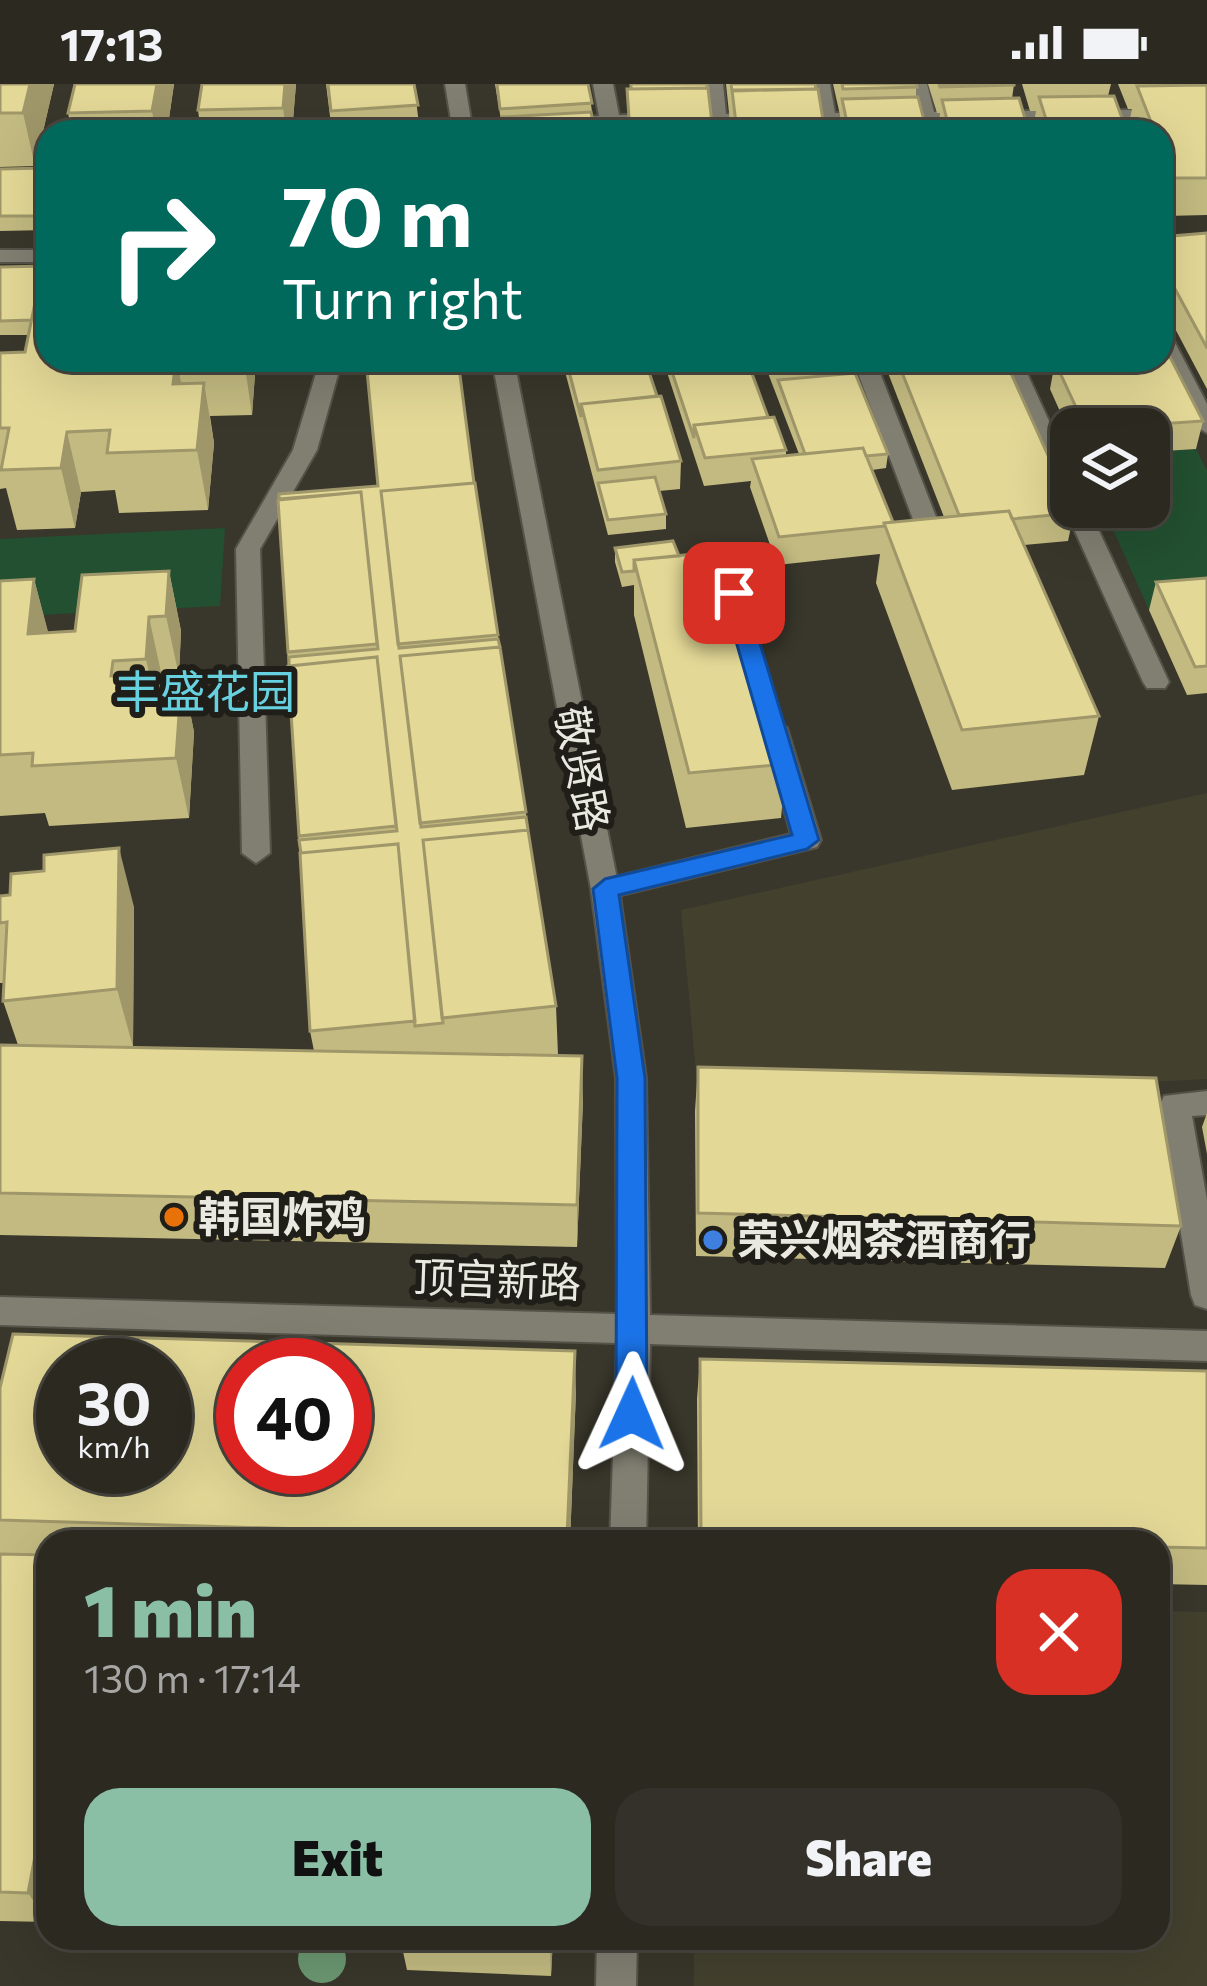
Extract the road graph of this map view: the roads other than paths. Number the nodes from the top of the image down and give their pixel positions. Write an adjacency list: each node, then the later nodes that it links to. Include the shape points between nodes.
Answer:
1 (455, 84): 9 (street)
2 (603, 84): 10 (street)
3 (713, 84): 11 (street)
4 (820, 84): 12 (street)
5 (917, 84): 13 (street)
6 (1207, 115): 7 (street)
7 (1118, 116): 8 (street)
8 (1022, 117): 14 (street)
9 (461, 120)
10 (610, 120)
11 (717, 120)
12 (826, 120)
13 (926, 120)
14 (990, 120)
15 (0, 256): 16 (street)
16 (36, 256)
17 (1173, 360): 22 (street)
18 (328, 372): 28 (street, via 305,450 248,549)
19 (505, 372): 29 (street, 敬贤路)
20 (869, 372): 24 (street)
21 (1015, 372): 23 (street)
22 (1207, 426)
23 (1050, 449)
24 (926, 522)
25 (1086, 528): 26 (street)
26 (1156, 682)
27 (767, 705): 29 (street, via 807,840)
28 (256, 854)
29 (605, 889): 33 (street, 敬贤路, via 631,1078)
30 (1207, 1103): 31 (street, via 1175,1105)
31 (1207, 1295)
32 (0, 1311): 33 (street, 顶宫新路)
33 (634, 1329): 34 (street, 顶宫新路); 35 (street, 敬贤路)
34 (1207, 1346)
35 (628, 1530)
36 (617, 1950): 37 (street)
37 (616, 1986)

